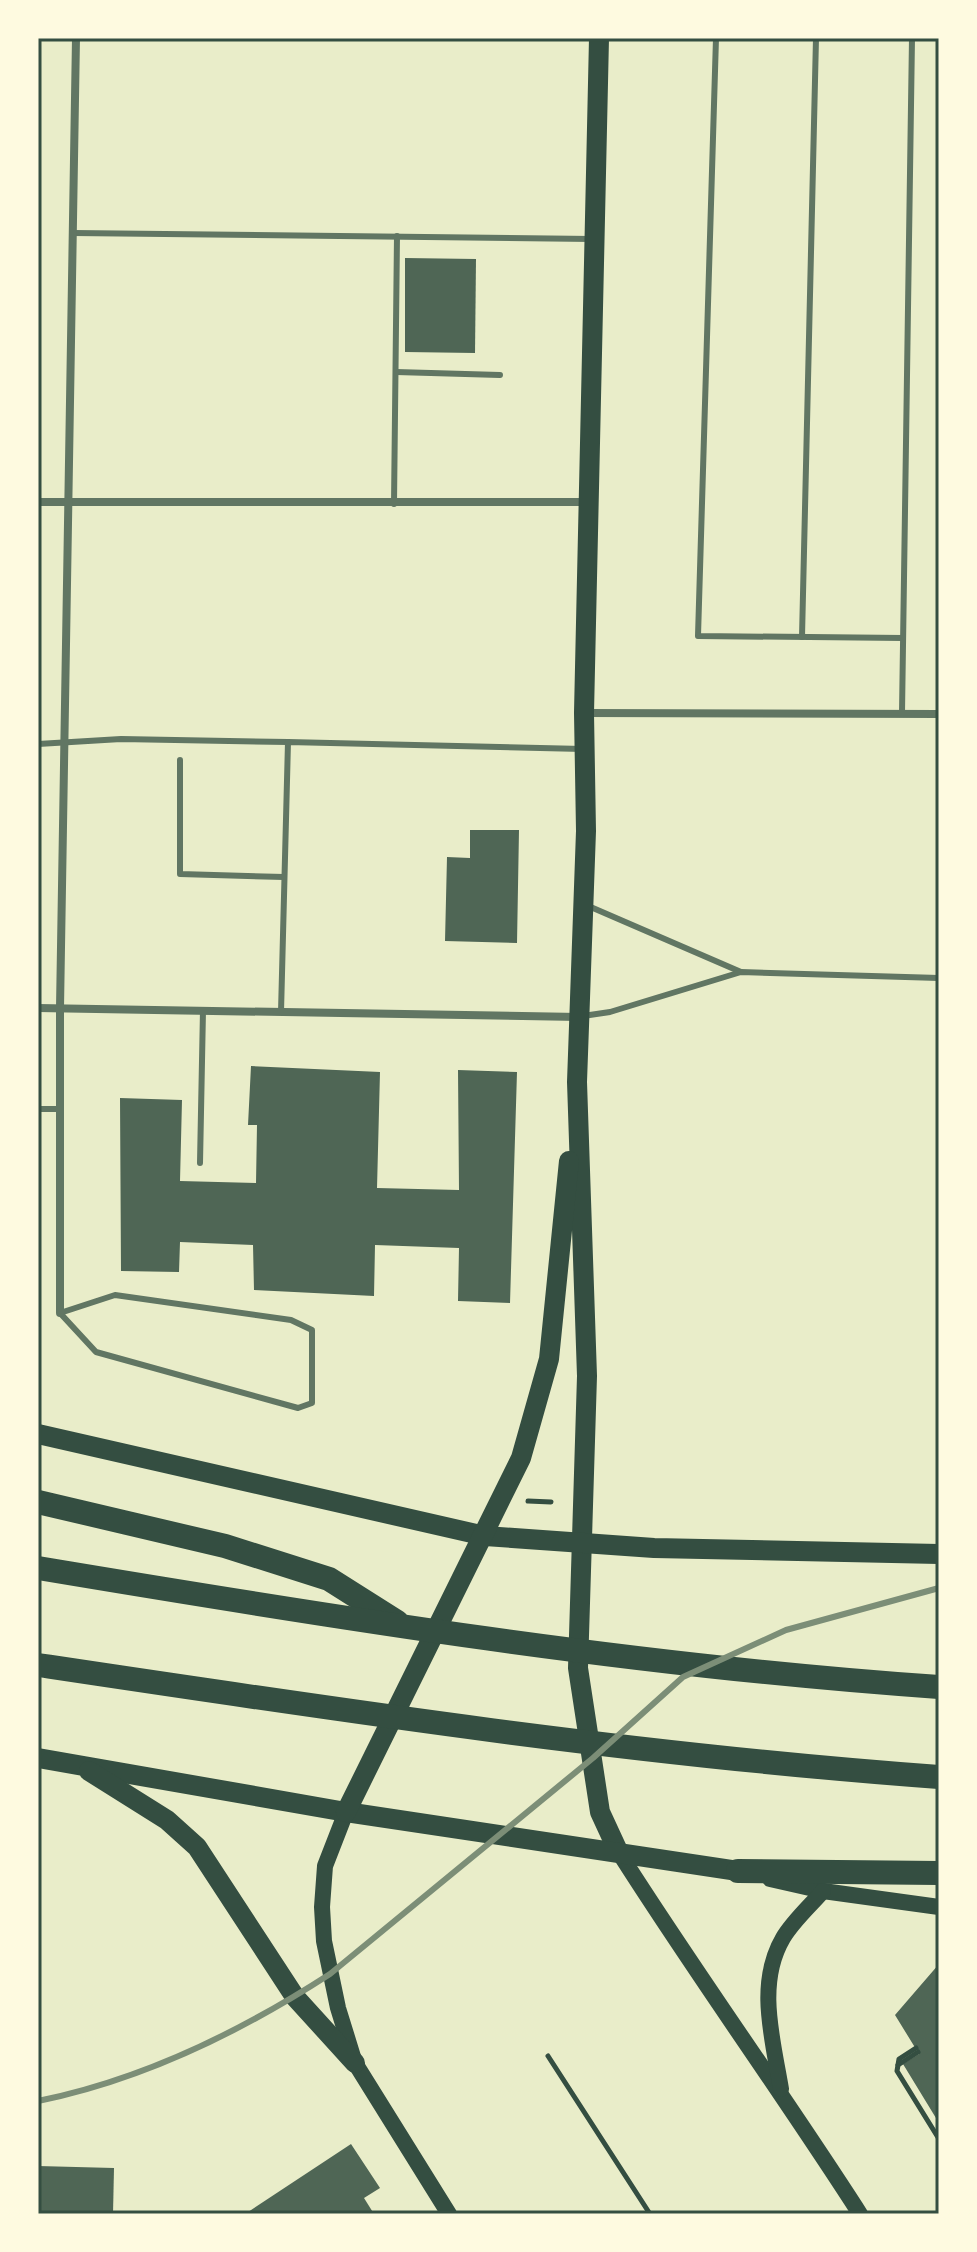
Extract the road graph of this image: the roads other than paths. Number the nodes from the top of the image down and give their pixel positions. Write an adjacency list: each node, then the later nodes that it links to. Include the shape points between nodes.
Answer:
1 (76, 38): 6 (street)
2 (599, 38): 8 (main road)
3 (716, 38): 15 (lane, via 698,636)
4 (816, 38): 15 (lane)
5 (912, 38): 16 (lane)
6 (73, 233): 7 (lane); 11 (street)
7 (397, 236): 8 (lane); 9 (lane)
8 (596, 238): 13 (main road)
9 (396, 372): 10 (lane); 14 (lane)
10 (500, 375)
11 (68, 501): 12 (street); 14 (street); 22 (street)
12 (38, 502)
13 (590, 502): 14 (street); 17 (main road)
14 (394, 504)
15 (802, 637): 16 (lane)
16 (903, 638): 18 (lane)
17 (584, 713): 18 (street); 23 (main road)
18 (902, 713): 19 (street)
19 (939, 714)
20 (288, 742): 22 (lane, via 121,739); 23 (lane); 25 (lane)
21 (38, 744): 22 (lane)
22 (64, 745): 30 (street)
23 (585, 749): 26 (main road)
24 (180, 760): 25 (lane, via 180,874)
25 (284, 877): 32 (lane)
26 (584, 904): 27 (lane); 33 (main road)
27 (741, 972): 28 (lane); 33 (lane)
28 (939, 978)
29 (38, 1008): 30 (street)
30 (60, 1008): 31 (street); 36 (street)
31 (203, 1010): 32 (street); 37 (lane)
32 (281, 1012): 33 (street)
33 (580, 1017): 34 (main road)
34 (577, 1082): 41 (main road, via 549,1359 521,1458); 42 (main road, via 587,1376)
35 (38, 1109): 36 (lane)
36 (59, 1109): 38 (street)
37 (200, 1163)
38 (60, 1313): 38 (lane, via 96,1352 298,1408 312,1403 312,1330 291,1320 115,1295)
39 (38, 1434): 41 (main road)
40 (38, 1502): 45 (highway, via 225,1546 329,1579)
41 (485, 1536): 42 (main road); 51 (main road)
42 (582, 1545): 43 (main road); 52 (main road, via 578,1668 600,1812)
43 (939, 1554)
44 (38, 1568): 45 (highway)
45 (410, 1629): 47 (highway, via 759,1672)
46 (38, 1665): 50 (highway, via 701,1758)
47 (939, 1687)
48 (38, 1758): 49 (main road)
49 (79, 1764): 51 (main road); 57 (main road, via 167,1820 197,1847 295,1997)
50 (939, 1777)
51 (346, 1812): 52 (main road); 57 (main road, via 325,1866 322,1907 330,1974)
52 (618, 1851): 53 (main road); 58 (main road, via 704,1986)
53 (738, 1871): 54 (highway); 55 (main road)
54 (939, 1873)
55 (823, 1891): 56 (main road); 58 (main road, via 784,1936 769,1978 770,2023)
56 (939, 1907)
57 (355, 2063): 59 (main road)
58 (782, 2094): 60 (main road)
59 (449, 2214)
60 (860, 2214)

